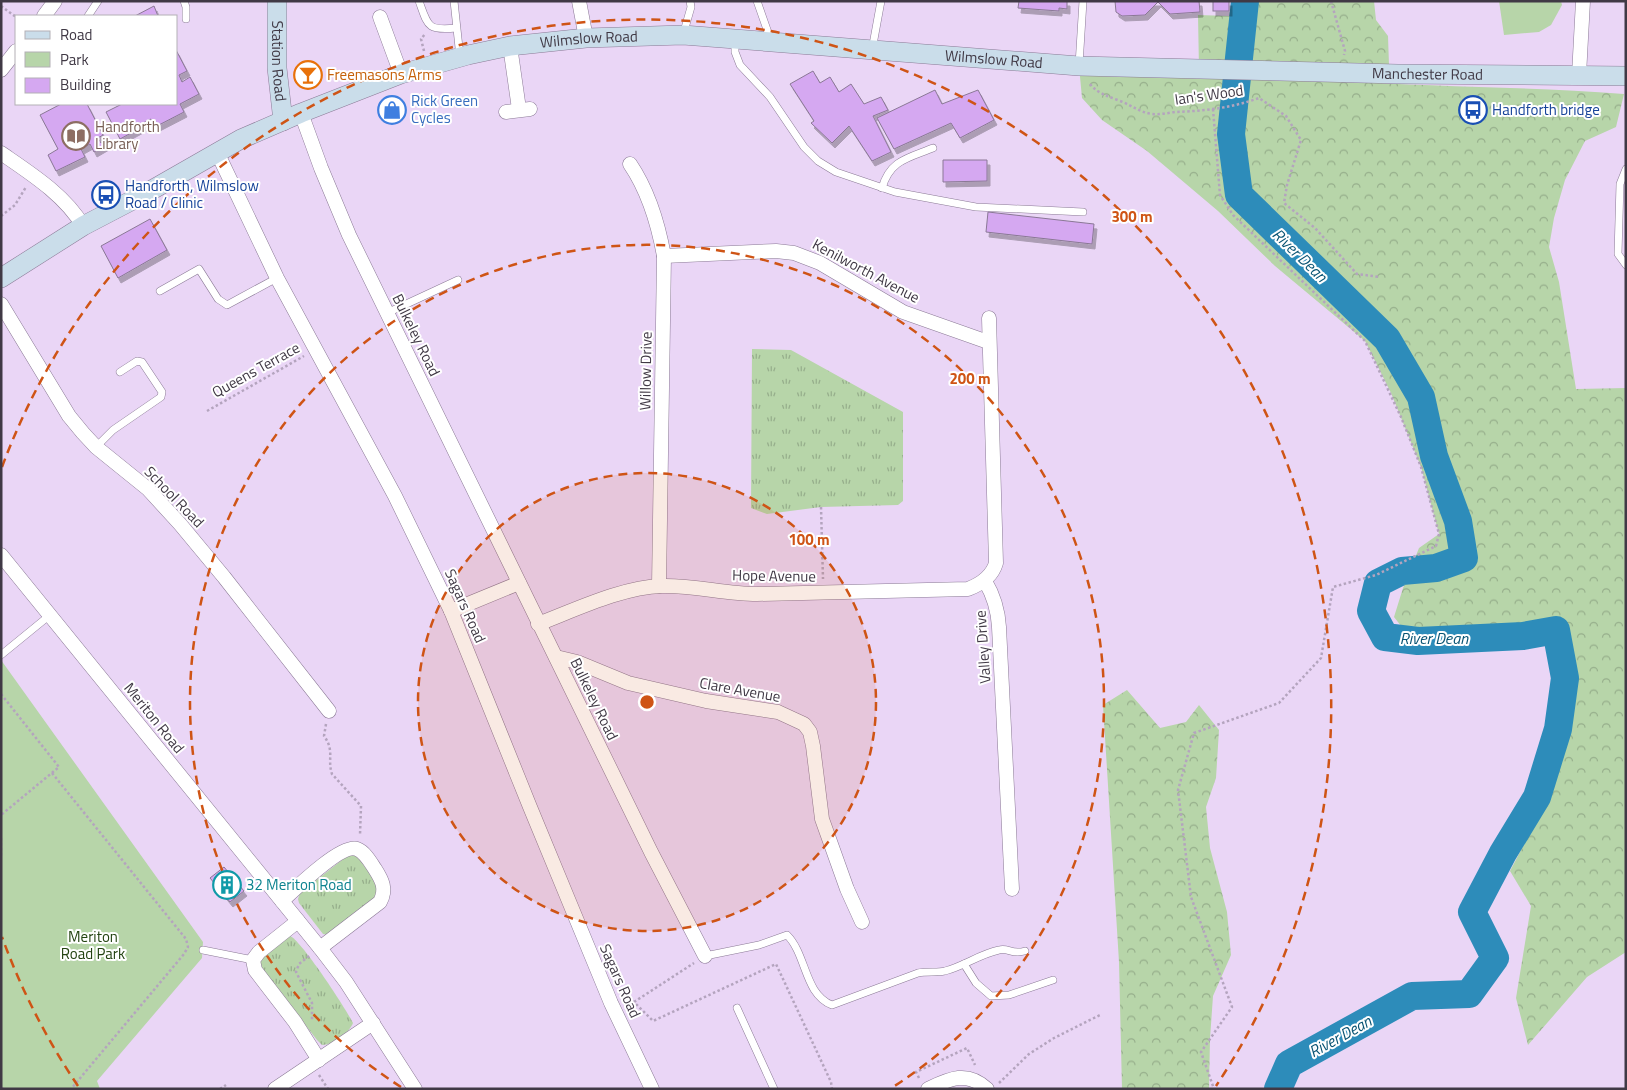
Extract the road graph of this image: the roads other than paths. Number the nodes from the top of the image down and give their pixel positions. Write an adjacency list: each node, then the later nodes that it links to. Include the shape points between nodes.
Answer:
1 (55, 1): 14 (street)
2 (98, 1): 15 (lane)
3 (184, 1): 17 (lane)
4 (277, 1): 35 (street, Station Road, via 277,68)
5 (419, 1): 18 (lane, via 423,18 431,27 441,30)
6 (454, 1): 18 (lane)
7 (579, 1): 20 (street)
8 (698, 1): 13 (lane)
9 (757, 1): 22 (lane)
10 (881, 1): 24 (lane)
11 (1083, 1): 27 (lane)
12 (1583, 1): 31 (street)
13 (690, 4): 19 (lane)
14 (45, 15)
15 (89, 15)
16 (380, 17): 30 (street)
17 (186, 19)
18 (456, 28): 26 (lane)
19 (683, 36): 20 (street, Wilmslow Road); 21 (street, Wilmslow Road)
20 (586, 38): 23 (street, Wilmslow Road)
21 (735, 40): 22 (street, Wilmslow Road); 41 (lane, via 740,65 770,98 804,147 836,172)
22 (772, 43): 24 (street, Wilmslow Road)
23 (510, 46): 26 (street, Wilmslow Road); 33 (street)
24 (872, 50): 27 (street, Wilmslow Road)
25 (15, 52): 28 (street)
26 (460, 57): 30 (street, Wilmslow Road)
27 (1079, 66): 29 (street, Wilmslow Road)
28 (1, 70)
29 (1231, 70): 31 (street, Manchester Road)
30 (401, 74): 34 (street, Wilmslow Road)
31 (1579, 75): 32 (street, Manchester Road)
32 (1626, 76)
33 (518, 110)
34 (301, 113): 35 (street, Wilmslow Road); 51 (street, Bulkeley Road, via 349,235)
35 (283, 122): 37 (street, Wilmslow Road)
36 (933, 148): 41 (lane, via 897,162 885,176)
37 (218, 152): 43 (street, Wilmslow Road); 47 (street, Sagars Road)
38 (1, 153): 43 (street, via 33,175 77,215)
39 (630, 164): 44 (street, Willow Drive, via 652,206)
40 (1626, 169): 45 (lane, via 1620,184 1618,254)
41 (882, 188): 42 (lane, via 976,207)
42 (1083, 212)
43 (83, 226): 46 (street, Wilmslow Road)
44 (664, 256): 53 (street, Kenilworth Avenue, via 794,253 820,263 903,312); 59 (street, Willow Drive)
45 (1626, 265)
46 (1, 278)
47 (277, 278): 49 (lane, via 227,305 218,299 199,269); 60 (street, Sagars Road, via 396,496)
48 (458, 280): 51 (lane)
49 (160, 292)
50 (1, 304): 55 (street, School Road, via 70,416)
51 (386, 314): 58 (street, Bulkeley Road)
52 (988, 318): 53 (street)
53 (988, 342): 57 (street, via 996,563)
54 (120, 372): 55 (lane, via 136,361 142,362 162,392 161,397 113,430)
55 (96, 447): 65 (street, School Road, via 148,489 180,524)
56 (1, 555): 61 (street, Meriton Road)
57 (985, 580): 59 (street, Hope Avenue, via 968,588 823,593 738,594 690,586); 66 (street, Valley Drive, via 998,610)
58 (519, 583): 60 (street); 62 (street, Bulkeley Road)
59 (660, 586): 62 (street, Hope Avenue, via 606,597)
60 (451, 611): 83 (street, Sagars Road, via 611,1003)
61 (50, 615): 63 (lane); 67 (street, Meriton Road)
62 (538, 624): 64 (street, Bulkeley Road)
63 (1, 655)
64 (556, 657): 69 (street, Clare Avenue, via 628,683 706,701 778,712 804,724 810,732 813,746 822,819); 73 (street, Bulkeley Road, via 650,852)
65 (329, 710)
66 (1012, 889)
67 (282, 901): 68 (street, Meriton Road); 70 (street, via 344,851 356,848 369,860 382,881 384,895 380,902)
68 (298, 921): 70 (street, Meriton Road); 74 (street)
69 (862, 922)
70 (320, 948): 78 (street, Meriton Road)
71 (203, 950): 74 (lane)
72 (1025, 951): 75 (lane, via 1016,954 1002,949)
73 (705, 956): 75 (lane, via 787,936 795,943 816,992 823,1001 832,1005 918,973 942,972)
74 (253, 960): 79 (street, via 255,970)
75 (964, 964): 76 (lane, via 976,983 990,996 1009,995)
76 (1053, 980)
77 (737, 1008): 84 (lane)
78 (373, 1023): 79 (street); 82 (street, Meriton Road)
79 (319, 1060): 81 (street)
80 (992, 1086): 85 (street, via 951,1078)
81 (275, 1089)
82 (415, 1089)
83 (652, 1089)
84 (774, 1089)
85 (928, 1089)

